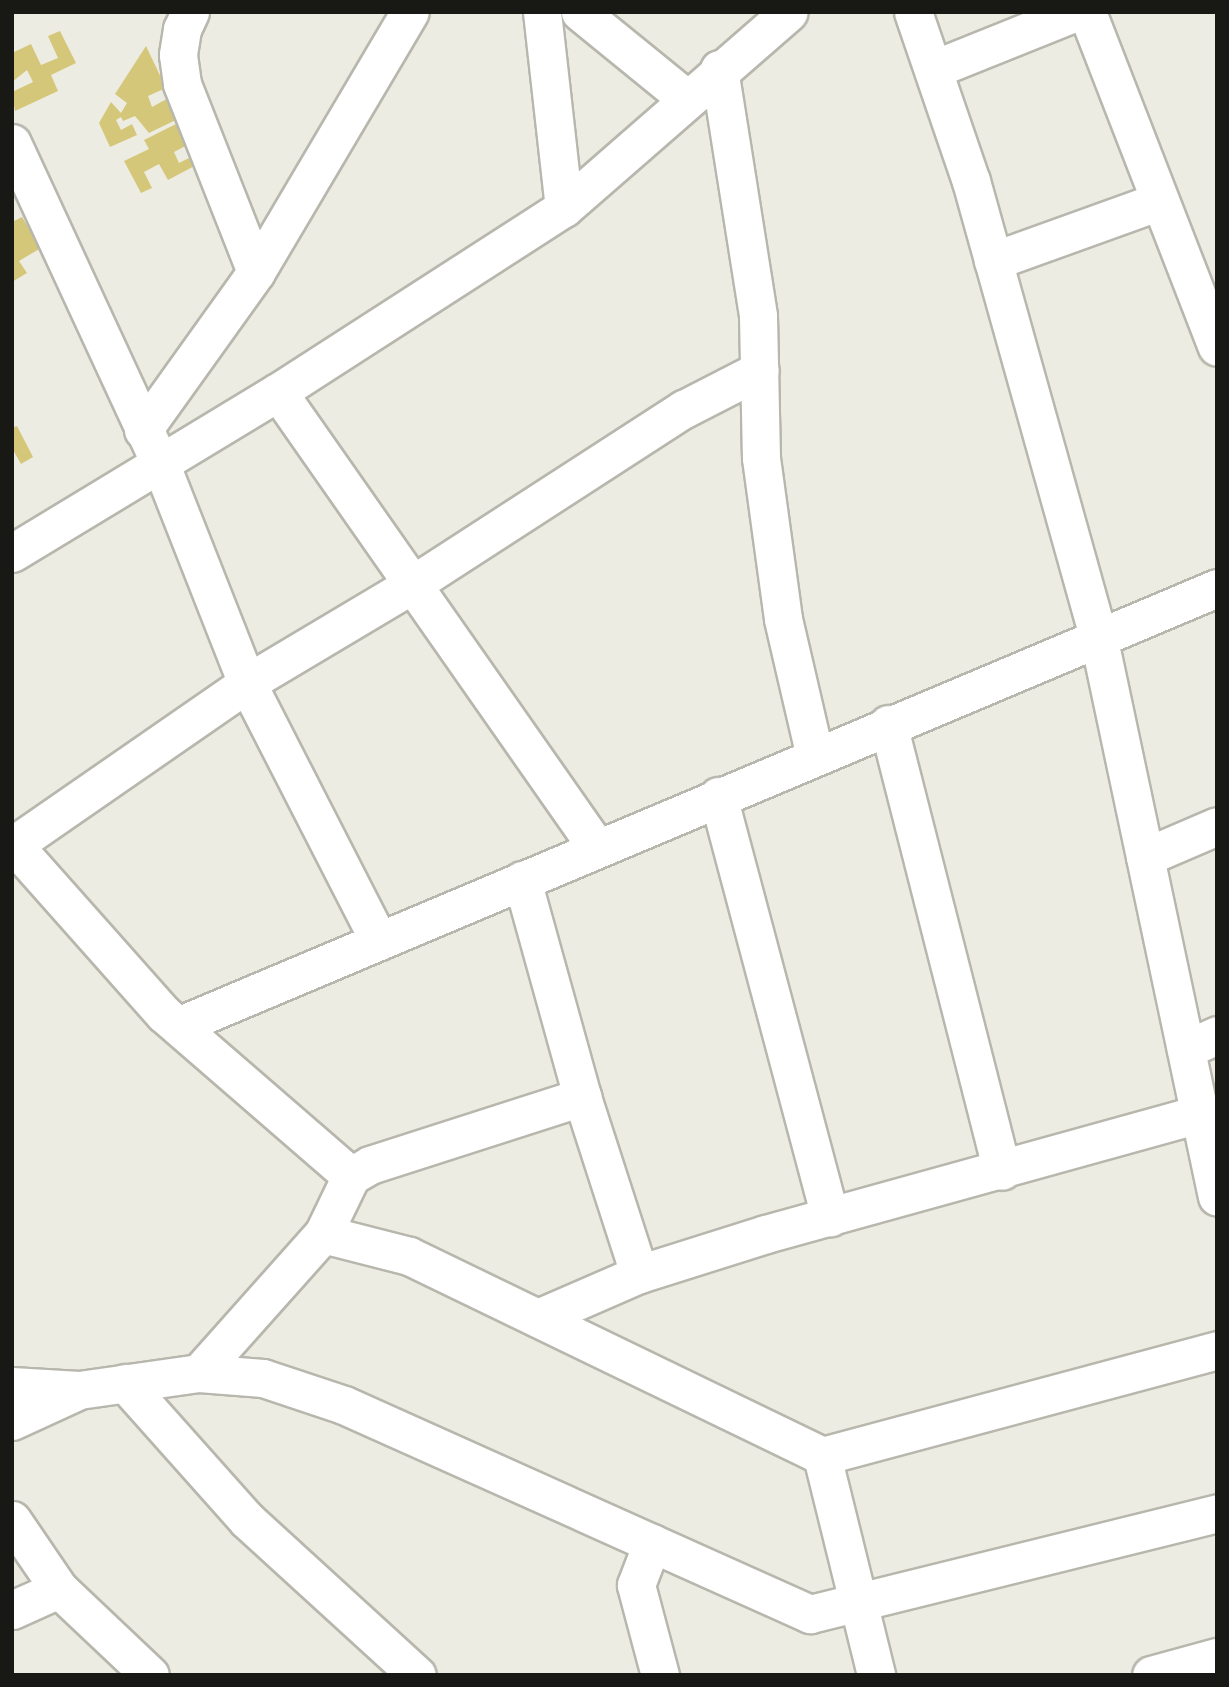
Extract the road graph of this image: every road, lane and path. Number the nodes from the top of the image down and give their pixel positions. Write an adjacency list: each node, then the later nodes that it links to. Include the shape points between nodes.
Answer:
1 (190, 12): 17 (street, via 178,55 182,84)
2 (410, 12): 17 (street)
3 (542, 12): 15 (street)
4 (580, 12): 11 (street)
5 (789, 12): 9 (street)
6 (913, 12): 10 (street)
7 (1076, 12): 10 (street)
8 (1087, 12): 14 (street)
9 (719, 69): 11 (street); 19 (street, via 744,211)
10 (934, 69): 16 (street)
11 (686, 98): 15 (street)
12 (12, 143): 13 (street)
13 (22, 188): 21 (street)
14 (1160, 201): 16 (street); 18 (street)
15 (564, 208): 20 (street)
16 (993, 261): 26 (street)
17 (256, 272): 21 (street)
18 (1217, 347)
19 (760, 370): 24 (street, via 684,410); 29 (street, via 761,458 783,619)
20 (278, 392): 22 (street); 24 (street)
21 (143, 430): 22 (street)
22 (161, 465): 23 (street); 27 (street)
23 (12, 553)
24 (413, 584): 27 (street); 33 (street)
25 (1217, 588): 26 (street)
26 (1098, 635): 28 (street); 34 (street)
27 (247, 683): 32 (street); 36 (street)
28 (888, 724): 29 (street); 41 (street)
29 (815, 756): 30 (street)
30 (718, 796): 33 (street); 44 (street)
31 (1217, 826): 34 (street)
32 (13, 844): 37 (street, via 163,1014)
33 (597, 848): 35 (street)
34 (1145, 857): 38 (street)
35 (522, 880): 36 (street); 39 (street)
36 (379, 940): 37 (street)
37 (180, 1025): 42 (street)
38 (1201, 1042): 40 (street)
39 (582, 1097): 42 (street, via 379,1161); 46 (street)
40 (1199, 1114): 41 (street); 43 (street)
41 (1002, 1171): 44 (street)
42 (351, 1176): 45 (street)
43 (1217, 1195)
44 (830, 1217): 46 (street)
45 (323, 1234): 47 (street, via 409,1256); 49 (street)
46 (639, 1274): 47 (street)
47 (538, 1318): 54 (street)
48 (1217, 1350): 54 (street)
49 (199, 1373): 50 (street); 57 (street, via 263,1378 344,1405)
50 (125, 1383): 52 (street); 63 (street, via 247,1520)
51 (12, 1386): 52 (street)
52 (79, 1390): 53 (street)
53 (12, 1421)
54 (822, 1456): 59 (street)
55 (1217, 1513): 59 (street)
56 (12, 1520): 58 (street)
57 (652, 1543): 59 (street, via 810,1614); 64 (street, via 636,1585)
58 (59, 1589): 60 (street); 62 (street)
59 (858, 1602): 65 (street)
60 (12, 1610)
61 (1217, 1657): 66 (street)
62 (150, 1675)
63 (416, 1675)
64 (660, 1675)
65 (876, 1675)
66 (1152, 1675)

